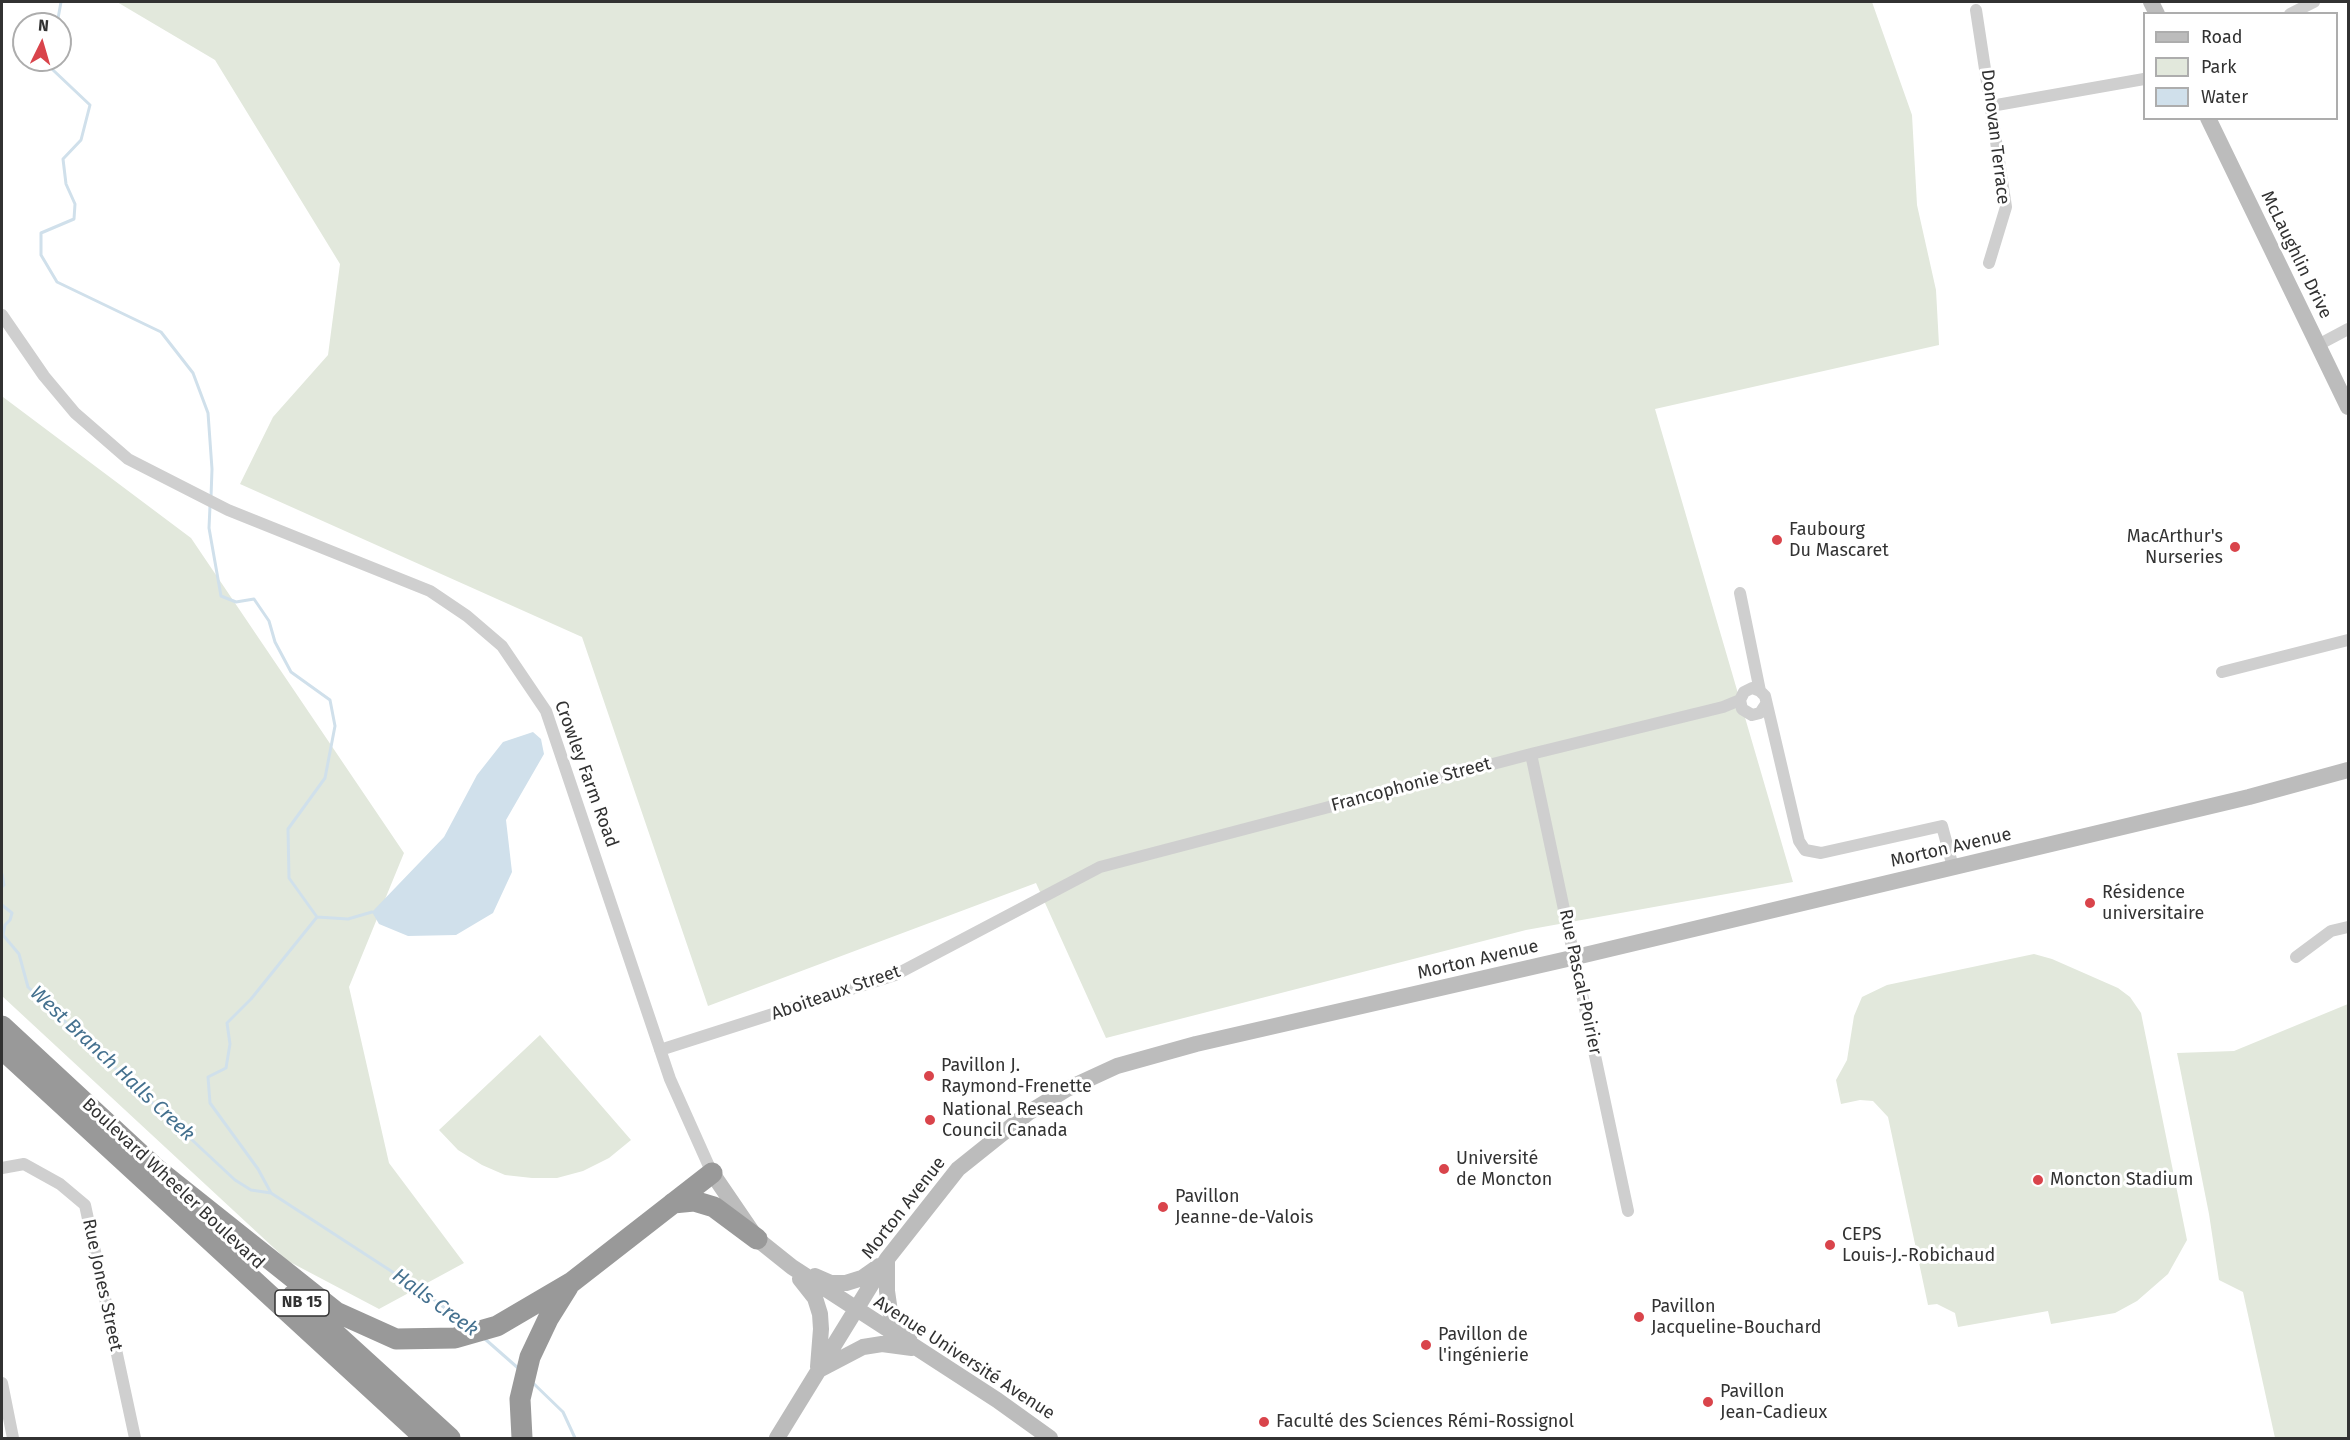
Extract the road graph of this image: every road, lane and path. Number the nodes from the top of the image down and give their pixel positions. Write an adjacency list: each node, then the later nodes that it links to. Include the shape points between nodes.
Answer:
1 (2314, 2): 3 (street)
2 (1976, 10): 5 (street, Donovan Terrace)
3 (2294, 12)
4 (2143, 79): 5 (street)
5 (1991, 106): 7 (street, Donovan Terrace, via 2006,207)
6 (2209, 120): 10 (street, McLaughlin Drive)
7 (1989, 263)
8 (2, 315): 27 (street, Crowley Farm Road, via 75,413 128,459 228,510 430,591 502,646 546,711)
9 (2349, 329): 10 (street)
10 (2318, 345): 11 (street, McLaughlin Drive)
11 (2349, 407)
12 (1740, 594): 15 (street, via 1757,670)
13 (2349, 640): 14 (street)
14 (2222, 672)
15 (1755, 690): 16 (street, via 1742,694); 17 (street, via 1765,696)
16 (1741, 704): 17 (street, via 1752,715); 18 (street, Francophonie Street)
17 (1765, 711): 21 (street, via 1799,841 1805,850 1821,853 1942,826)
18 (1531, 754): 20 (street, Francophonie Street); 23 (street, Rue Pascal-Poirier)
19 (2349, 770): 21 (street, Morton Avenue)
20 (1100, 867): 27 (street, Aboiteaux Street, via 895,975)
21 (1953, 867): 23 (street, Morton Avenue)
22 (2349, 927): 24 (street, via 2331,931)
23 (1576, 957): 33 (street, Rue Pascal-Poirier); 35 (street, Morton Avenue, via 1196,1044 1117,1066 1067,1089 994,1138 958,1169)
24 (2296, 957)
25 (2, 1026): 28 (highway, Boulevard Wheeler Boulevard / NB 15)
26 (2, 1049): 31 (highway, Boulevard Wheeler Boulevard / NB 15)
27 (660, 1050): 30 (street, Crowley Farm Road)
28 (154, 1167): 37 (highway, via 336,1312 396,1339 455,1338 497,1326); 46 (highway, Boulevard Wheeler Boulevard / NB 15)
29 (2, 1168): 43 (street, Rue Jones Street, via 24,1164 60,1184 85,1205)
30 (712, 1173): 32 (highway); 34 (street, Crowley Farm Road)
31 (169, 1202): 44 (highway, via 195,1235 393,1419); 45 (highway, Boulevard Wheeler Boulevard / NB 15)
32 (673, 1203): 34 (highway, via 694,1201 714,1207); 37 (highway)
33 (1628, 1211)
34 (757, 1239): 36 (street, Crowley Farm Road)
35 (887, 1259): 36 (street, via 862,1278 846,1283 831,1283); 38 (street, Morton Avenue); 39 (street, via 890,1312)
36 (792, 1267): 38 (street, Crowley Farm Road); 40 (street, via 815,1298 820,1314)
37 (572, 1282): 47 (highway, via 548,1318 530,1357 520,1399)
38 (856, 1310): 39 (street, Avenue Université Avenue); 40 (street, Morton Avenue)
39 (917, 1348): 40 (street, via 882,1344 863,1347); 49 (street, Avenue Université Avenue)
40 (818, 1371): 48 (street, Morton Avenue)
41 (2, 1383): 42 (street)
42 (13, 1438)
43 (135, 1438)
44 (406, 1438)
45 (425, 1438)
46 (450, 1438)
47 (522, 1438)
48 (777, 1438)
49 (1050, 1438)

